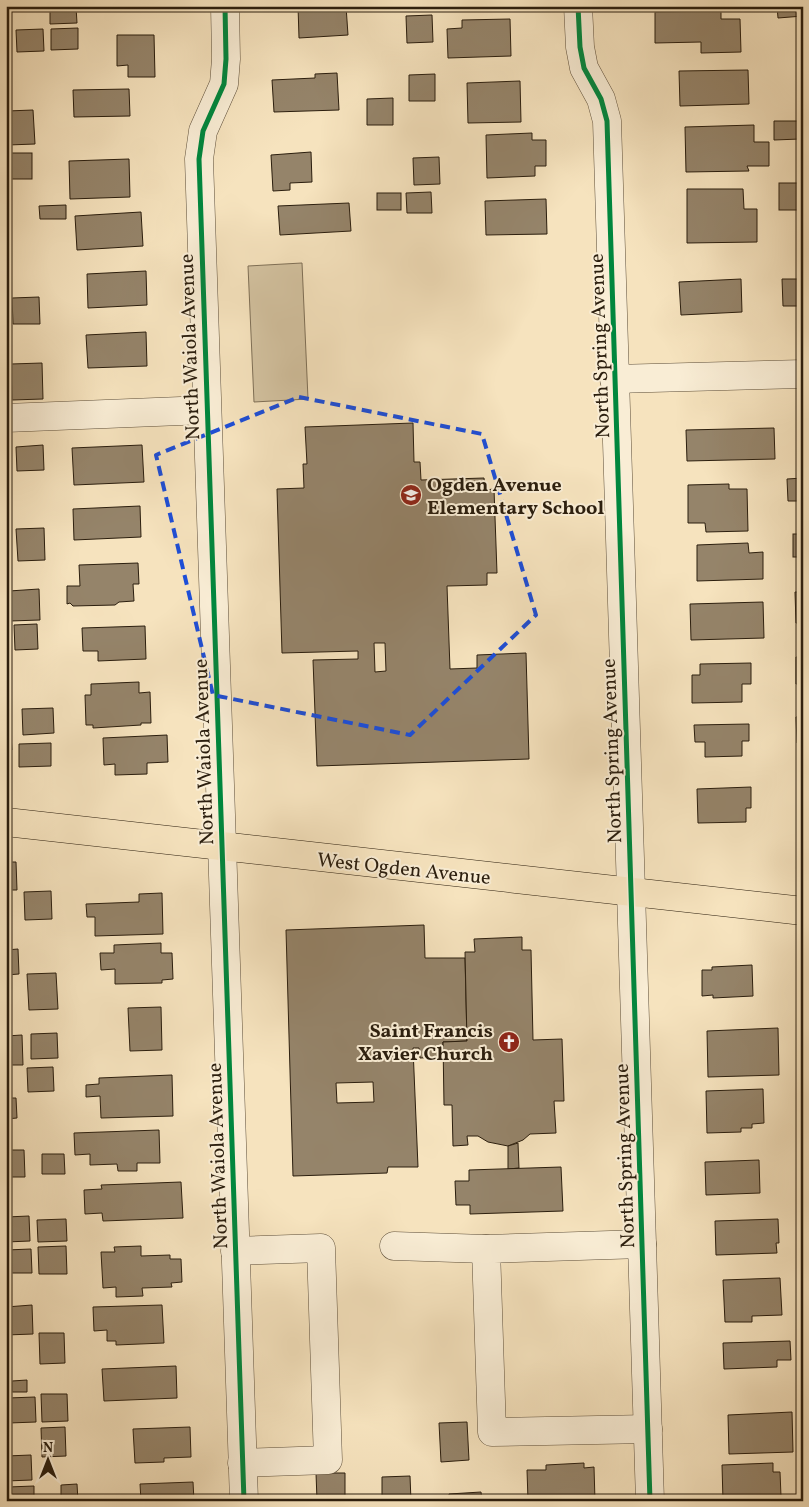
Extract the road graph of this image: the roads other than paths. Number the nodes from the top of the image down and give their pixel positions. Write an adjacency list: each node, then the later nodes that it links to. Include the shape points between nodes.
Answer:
1 (224, 6): 5 (street, North Waiola Avenue, via 224,84 203,131 199,159)
2 (578, 6): 4 (street, North Spring Avenue, via 584,68 601,99 607,121)
3 (803, 374): 4 (street)
4 (614, 379): 9 (street, North Spring Avenue)
5 (206, 410): 6 (street); 8 (street, North Waiola Avenue)
6 (6, 418)
7 (6, 822): 8 (main road, West Ogden Avenue)
8 (221, 847): 9 (main road, West Ogden Avenue); 14 (street, North Waiola Avenue)
9 (631, 893): 10 (main road, West Ogden Avenue); 11 (street, North Spring Avenue)
10 (803, 911)
11 (642, 1244): 13 (street); 15 (street, North Spring Avenue)
12 (394, 1246): 13 (street)
13 (486, 1249): 15 (street, via 492,1432)
14 (235, 1251): 16 (street, North Waiola Avenue); 16 (street, via 321,1248 322,1258 328,1460)
15 (648, 1429): 18 (street, North Spring Avenue)
16 (242, 1463): 17 (street, North Waiola Avenue)
17 (244, 1501)
18 (650, 1501)

